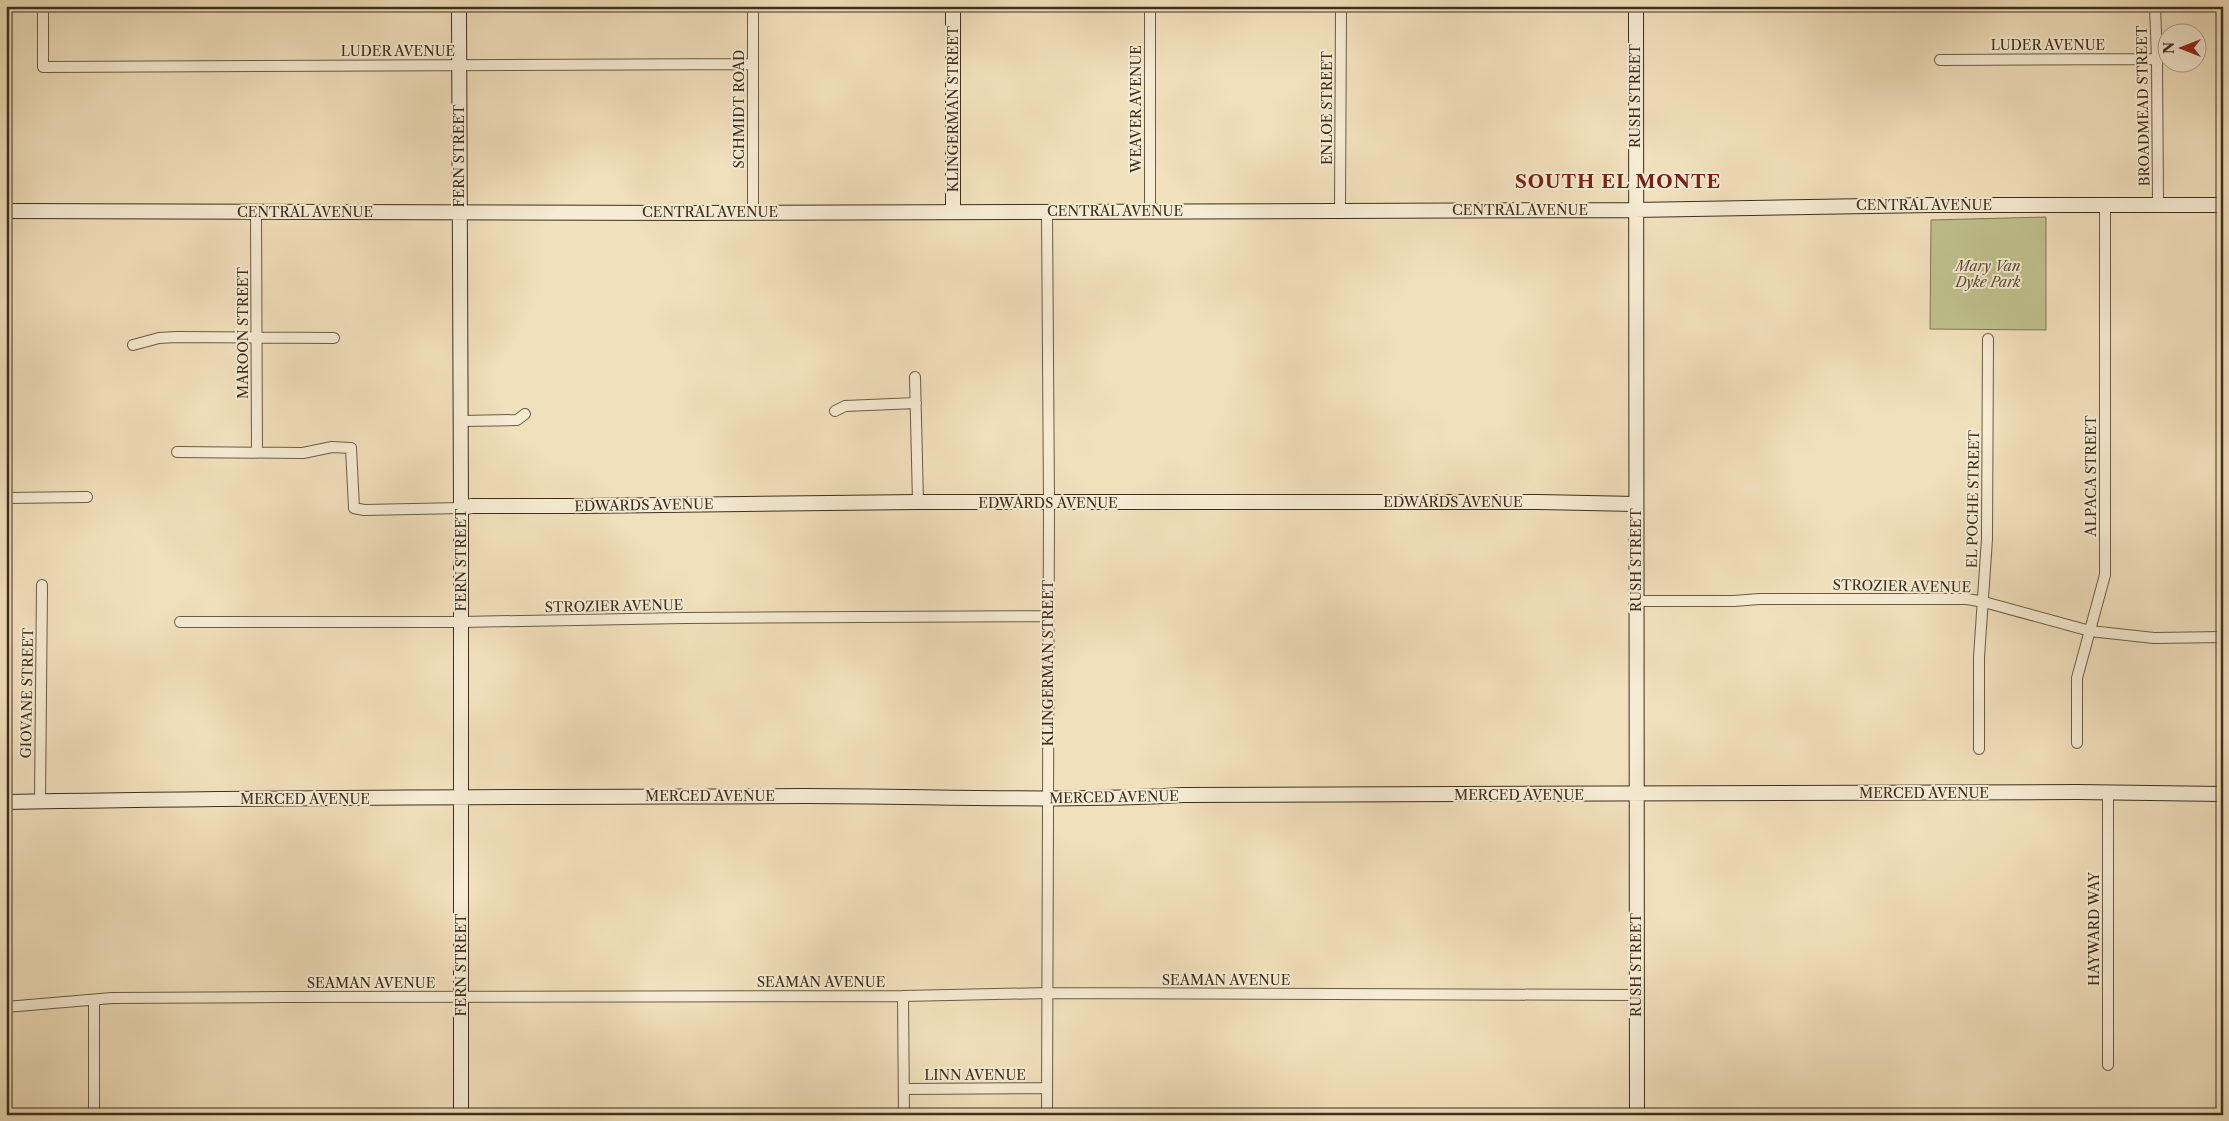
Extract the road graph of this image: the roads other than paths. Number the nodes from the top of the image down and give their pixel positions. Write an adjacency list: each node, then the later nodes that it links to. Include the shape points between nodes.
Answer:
1 (43, 6): 13 (street, LUDER AVENUE, via 43,67)
2 (458, 6): 13 (street, FERN STREET)
3 (753, 6): 12 (street, SCHMIDT ROAD)
4 (953, 6): 21 (street, KLINGERMAN STREET)
5 (1150, 6): 23 (street, WEAVER AVENUE)
6 (1341, 6): 18 (street, ENLOE STREET)
7 (1636, 6): 19 (street, RUSH STREET)
8 (2155, 6): 9 (street, BROADMEAD STREET)
9 (2156, 32)
10 (2156, 59): 11 (street, LUDER AVENUE)
11 (1940, 60)
12 (753, 64): 13 (street, LUDER AVENUE); 26 (street, SCHMIDT ROAD)
13 (458, 65): 25 (street, FERN STREET)
14 (2157, 72): 16 (street, BROADMEAD STREET)
15 (2105, 205): 16 (street, CENTRAL AVENUE); 19 (street, CENTRAL AVENUE); 50 (street, ALPACA STREET, via 2105,574)
16 (2158, 205): 17 (street, CENTRAL AVENUE)
17 (2223, 205)
18 (1340, 210): 19 (street, CENTRAL AVENUE); 23 (street, CENTRAL AVENUE)
19 (1635, 210): 42 (street, RUSH STREET)
20 (6, 211): 24 (street, CENTRAL AVENUE)
21 (953, 211): 22 (street, CENTRAL AVENUE); 26 (street, CENTRAL AVENUE)
22 (1047, 211): 23 (street, CENTRAL AVENUE); 41 (street, KLINGERMAN STREET)
23 (1150, 211)
24 (256, 212): 25 (street, CENTRAL AVENUE); 28 (street, MAROON STREET)
25 (459, 212): 26 (street, CENTRAL AVENUE); 35 (street, FERN STREET)
26 (753, 212)
27 (334, 338): 28 (street)
28 (258, 339): 30 (street, via 159,338); 37 (street, MAROON STREET)
29 (1988, 339): 46 (street, EL POCHE STREET)
30 (133, 345)
31 (915, 377): 32 (street)
32 (916, 403): 33 (street, via 845,406); 40 (street)
33 (835, 411)
34 (525, 414): 35 (street, via 517,420)
35 (461, 421): 43 (street, FERN STREET)
36 (177, 452): 37 (street)
37 (257, 453): 43 (street, via 351,448 354,508)
38 (87, 497): 39 (street)
39 (6, 498)
40 (918, 502): 41 (street, EDWARDS AVENUE); 43 (street, EDWARDS AVENUE)
41 (1049, 503): 42 (street, EDWARDS AVENUE); 47 (street, KLINGERMAN STREET)
42 (1636, 504): 45 (street, RUSH STREET)
43 (462, 508): 49 (street, FERN STREET)
44 (42, 585): 59 (street, GIOVANE STREET)
45 (1636, 601): 46 (street, STROZIER AVENUE, via 1967,599); 55 (street, RUSH STREET)
46 (1984, 602): 50 (street, STROZIER AVENUE); 53 (street, EL POCHE STREET, via 1979,657)
47 (1048, 616): 49 (street, STROZIER AVENUE); 57 (street, KLINGERMAN STREET)
48 (180, 622): 49 (street, STROZIER AVENUE)
49 (461, 622): 58 (street, FERN STREET)
50 (2090, 631): 51 (street, STROZIER AVENUE, via 2154,638); 52 (street, ALPACA STREET, via 2077,678)
51 (2223, 637)
52 (2076, 743)
53 (1979, 749)
54 (2108, 793): 55 (street, MERCED AVENUE); 56 (street, MERCED AVENUE); 67 (street, HAYWARD WAY)
55 (1636, 794): 57 (street, MERCED AVENUE); 62 (street, RUSH STREET)
56 (2223, 794)
57 (1048, 798): 58 (street, MERCED AVENUE); 61 (street, KLINGERMAN STREET)
58 (461, 799): 59 (street, MERCED AVENUE); 64 (street, FERN STREET)
59 (40, 801): 60 (street, MERCED AVENUE)
60 (6, 802)
61 (1048, 994): 62 (street, SEAMAN AVENUE); 63 (street, SEAMAN AVENUE); 68 (street, KLINGERMAN STREET)
62 (1636, 995): 74 (street, RUSH STREET)
63 (903, 996): 64 (street, SEAMAN AVENUE); 69 (street)
64 (461, 997): 65 (street, SEAMAN AVENUE); 71 (street, FERN STREET)
65 (94, 1000): 66 (street, SEAMAN AVENUE); 70 (street)
66 (6, 1007)
67 (2108, 1065)
68 (1047, 1088): 69 (street, LINN AVENUE); 73 (street, KLINGERMAN STREET)
69 (904, 1090): 72 (street)
70 (94, 1115)
71 (461, 1115)
72 (904, 1115)
73 (1047, 1115)
74 (1637, 1115)

